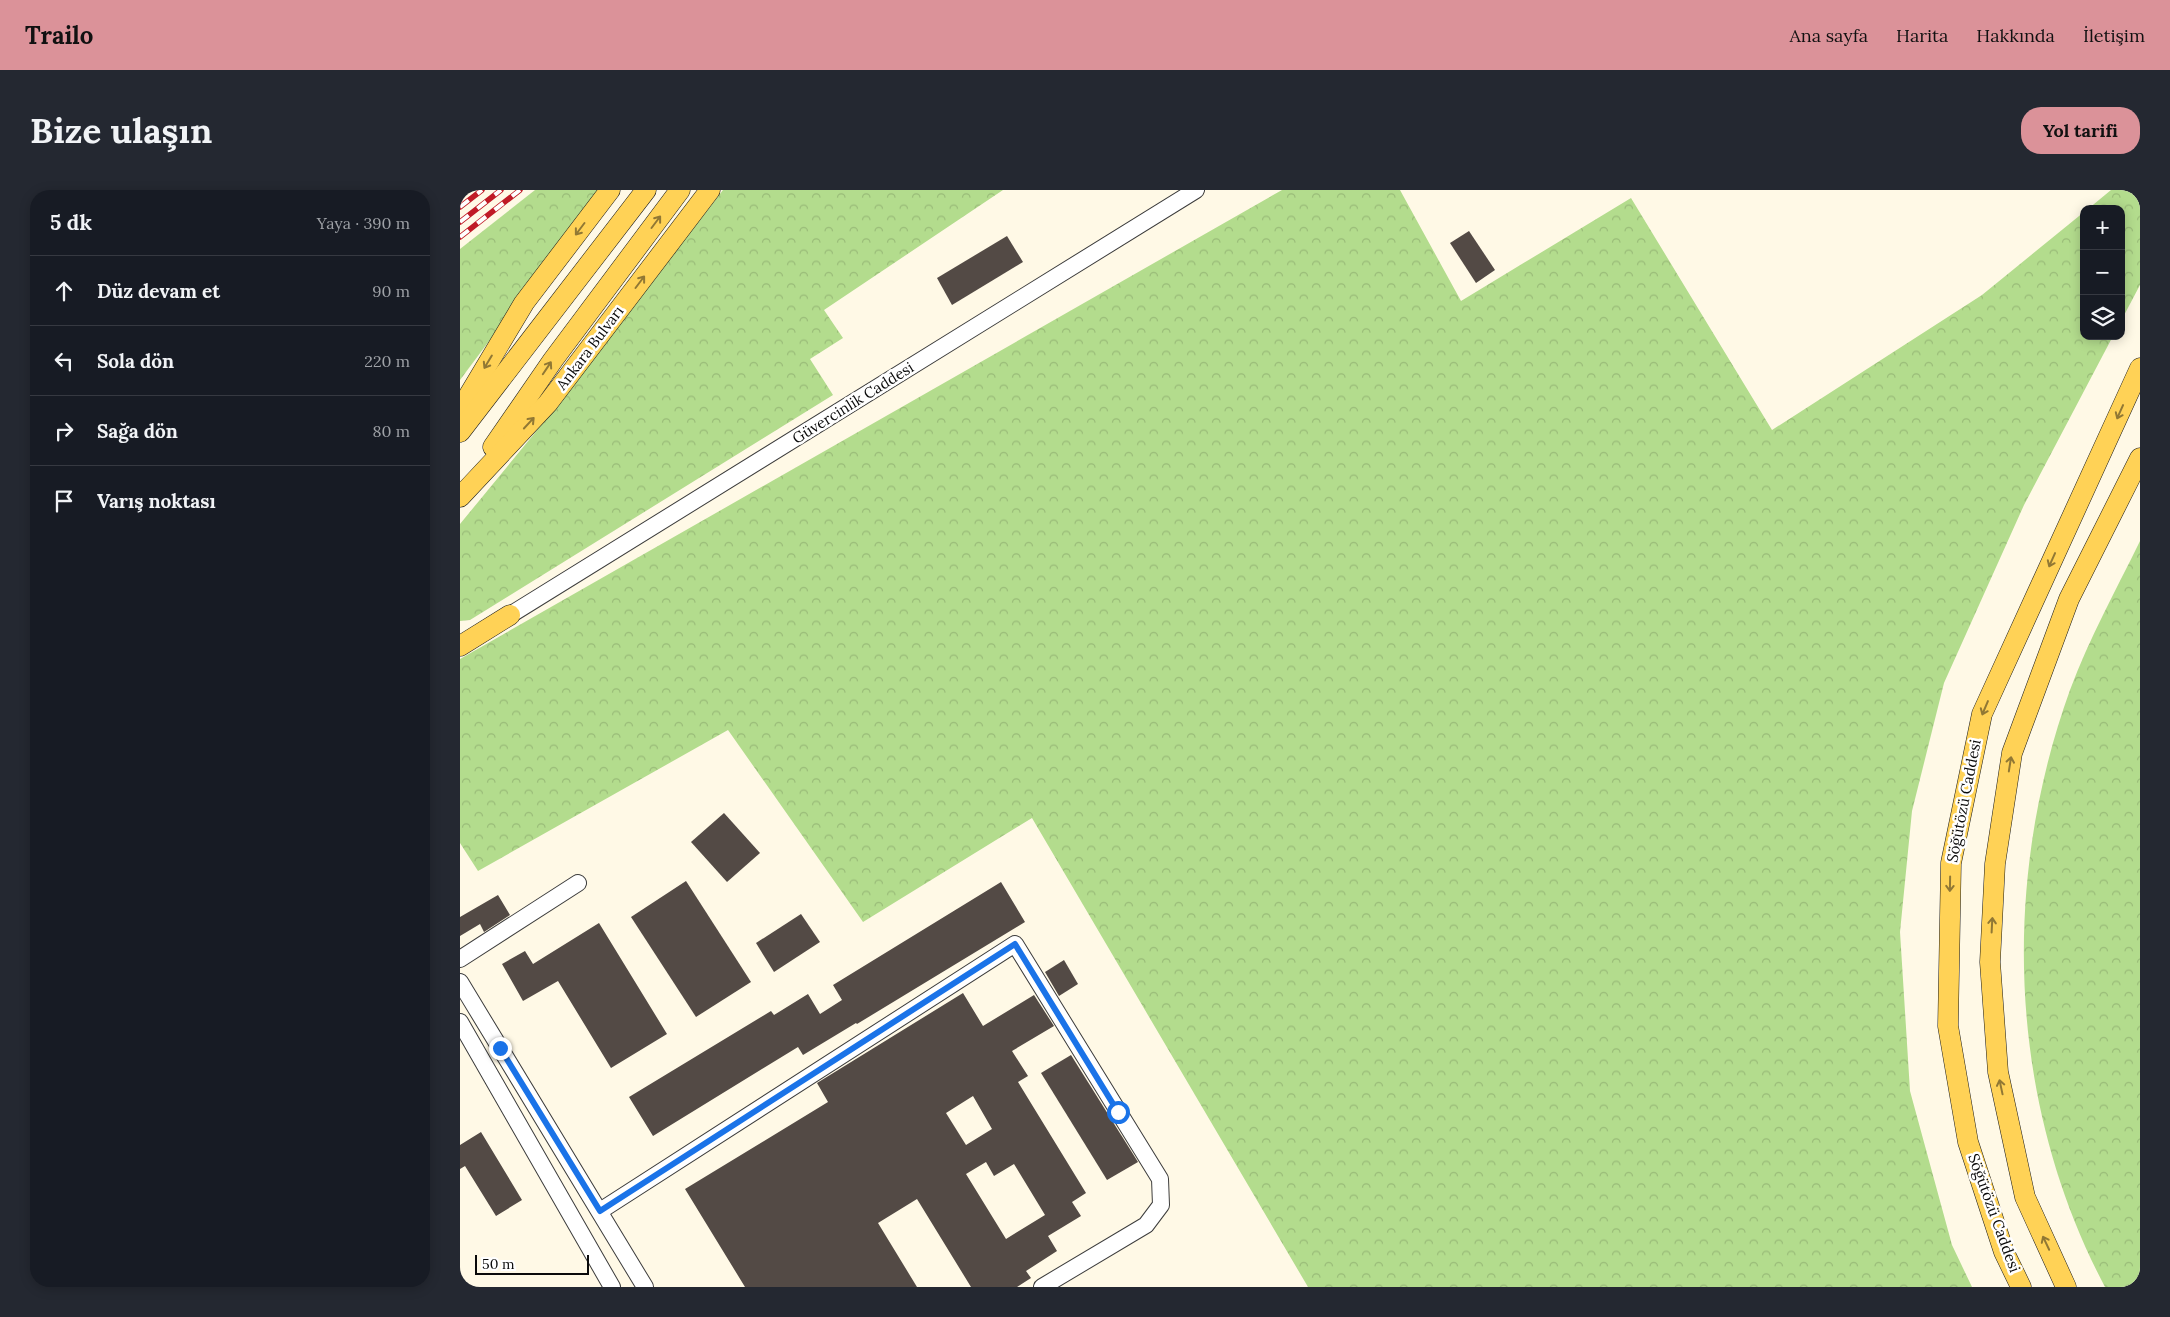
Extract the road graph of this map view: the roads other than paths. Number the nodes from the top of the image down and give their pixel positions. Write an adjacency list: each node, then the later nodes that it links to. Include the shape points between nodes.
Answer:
1 (610, 190): 7 (main road, one-way to 7, via 524,303)
2 (646, 190): 8 (main road)
3 (680, 190): 10 (main road, Ankara Bulvarı, one-way to 3, via 594,302)
4 (710, 190): 10 (main road, Ankara Bulvarı, one-way to 4, via 548,404)
5 (1196, 190): 11 (street, Güvercinlik Caddesi)
6 (2140, 368): 22 (main road, Söğütözü Caddesi, one-way to 22, via 1982,714 1951,863 1948,1026 1968,1142 2004,1252)
7 (460, 410)
8 (460, 432)
9 (2140, 458): 23 (main road, one-way to 9, via 2025,1197 1998,1072 1990,962 1995,864 2012,753 2069,599)
10 (460, 496)
11 (510, 615): 12 (main road); 13 (main road)
12 (460, 628)
13 (460, 646)
14 (578, 883): 15 (street)
15 (460, 959)
16 (460, 982): 18 (street)
17 (460, 1022): 19 (street)
18 (600, 1211): 20 (street); 21 (street, via 1015,944 1160,1179 1160,1204 1146,1225)
19 (612, 1287)
20 (645, 1287)
21 (1042, 1287)
22 (2021, 1287)
23 (2066, 1287)

